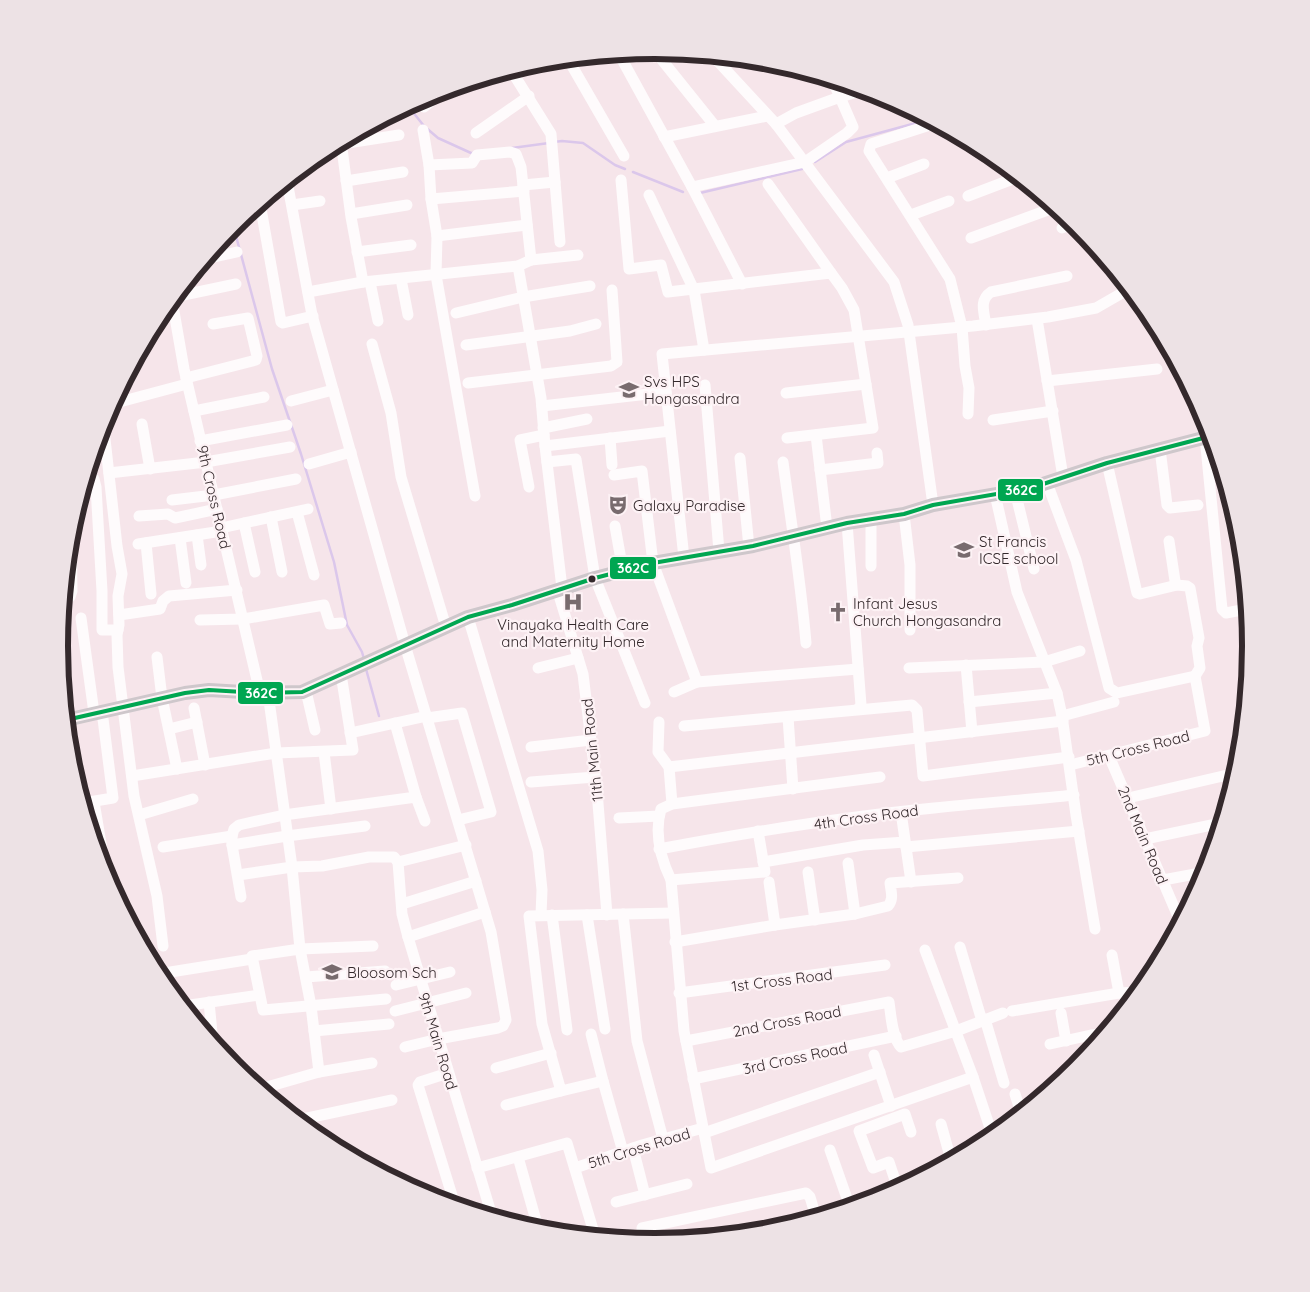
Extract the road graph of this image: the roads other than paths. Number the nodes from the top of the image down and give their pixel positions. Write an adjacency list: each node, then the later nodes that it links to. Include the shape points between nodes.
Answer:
1 (661, 59): 13 (street)
2 (622, 60): 18 (street)
3 (719, 63): 12 (street)
4 (572, 65): 21 (street)
5 (515, 76): 8 (street)
6 (835, 87): 9 (street)
7 (854, 93): 9 (street)
8 (529, 96): 16 (street); 30 (street, via 551,134)
9 (840, 98): 12 (street); 22 (street, via 853,127)
10 (428, 104): 11 (street)
11 (424, 107)
12 (772, 120): 13 (street); 22 (street)
13 (715, 126): 18 (street)
14 (928, 126): 26 (street, via 871,144 869,151)
15 (423, 130): 24 (street)
16 (476, 133)
17 (399, 135): 19 (street)
18 (664, 137): 32 (street)
19 (356, 140)
20 (342, 149): 29 (street)
21 (624, 156)
22 (805, 162): 32 (street); 83 (street, via 894,282)
23 (924, 164): 26 (street)
24 (429, 166): 34 (street, via 472,163 478,155 510,152 516,154 521,167); 37 (street)
25 (403, 172): 29 (street)
26 (887, 178): 45 (street)
27 (621, 180): 68 (street, via 628,269 661,265 668,292)
28 (1011, 180): 36 (street)
29 (346, 181): 44 (street)
30 (555, 182): 34 (street); 51 (street)
31 (768, 184): 59 (street)
32 (692, 187): 65 (street)
33 (288, 188): 40 (street)
34 (523, 188): 37 (street); 46 (street)
35 (649, 195): 68 (street)
36 (968, 196)
37 (431, 199): 49 (street)
38 (320, 201): 40 (street)
39 (949, 201): 45 (street)
40 (292, 205): 69 (street)
41 (407, 205): 44 (street)
42 (261, 210): 76 (street, via 281,322)
43 (1049, 211): 50 (street)
44 (351, 214): 54 (street)
45 (911, 215): 82 (street, via 950,279)
46 (527, 225): 49 (street); 57 (street)
47 (1065, 227): 48 (street)
48 (1062, 228)
49 (437, 236): 60 (street)
50 (971, 238)
51 (560, 242)
52 (411, 245): 54 (street)
53 (237, 252): 56 (street)
54 (358, 252): 63 (street)
55 (578, 255): 57 (street)
56 (215, 257)
57 (531, 260): 58 (street)
58 (518, 266): 60 (street); 72 (street, 11th Main Road)
59 (831, 273): 65 (street); 84 (street, via 854,310)
60 (436, 274): 62 (street); 140 (street)
61 (1067, 276): 81 (street, via 991,292 983,301)
62 (401, 279): 63 (street); 75 (street)
63 (366, 282): 69 (street); 78 (street)
64 (236, 284): 71 (street)
65 (742, 284): 68 (street)
66 (590, 286): 72 (street)
67 (612, 290): 90 (street, via 617,362 611,366)
68 (694, 290): 88 (street)
69 (308, 292): 76 (street)
70 (1123, 292): 77 (street, via 1096,308)
71 (185, 295)
72 (524, 297): 74 (street); 85 (street, 11th Main Road)
73 (174, 310): 91 (street, 9th Cross Road)
74 (456, 313)
75 (408, 314)
76 (312, 316): 96 (street)
77 (1037, 319): 81 (street); 92 (street)
78 (378, 321)
79 (213, 324): 91 (street, via 248,318 256,360)
80 (596, 324): 85 (street)
81 (986, 325): 82 (street)
82 (962, 327): 83 (street); 105 (street, via 969,388)
83 (909, 331): 84 (street); 142 (street)
84 (859, 336): 88 (street); 94 (street)
85 (530, 337): 87 (street); 90 (street, 11th Main Road)
86 (372, 344): 184 (street, via 391,413 401,478)
87 (466, 346)
88 (704, 350): 97 (street, via 662,354)
89 (1157, 369): 92 (street)
90 (537, 374): 93 (street); 102 (street, 11th Main Road)
91 (187, 381): 100 (street); 103 (street, 9th Cross Road)
92 (1047, 381): 104 (street)
93 (468, 383)
94 (866, 384): 98 (street); 111 (street, via 873,428)
95 (706, 385): 159 (street)
96 (333, 390): 101 (street); 120 (street)
97 (666, 392): 102 (street); 110 (street)
98 (786, 393)
99 (264, 397): 103 (street)
100 (121, 401)
101 (291, 401)
102 (542, 406): 112 (street, 11th Main Road)
103 (194, 411): 117 (street, 9th Cross Road)
104 (1052, 411): 107 (street); 132 (street)
105 (968, 414)
106 (587, 419): 112 (street)
107 (993, 420)
108 (142, 424): 129 (street)
109 (287, 424): 117 (street)
110 (670, 431): 114 (street); 160 (street)
111 (816, 435): 115 (street); 130 (street)
112 (544, 437): 114 (street); 124 (street, 11th Main Road); 136 (street, via 520,440)
113 (1204, 437): 119 (main road)
114 (610, 438): 161 (street, via 613,470 642,471)
115 (787, 438)
116 (105, 440): 131 (street)
117 (200, 441): 123 (street, 9th Cross Road)
118 (290, 447): 123 (street)
119 (1160, 449): 127 (main road); 143 (street, via 1167,505 1170,508)
120 (351, 452): 128 (street); 188 (street)
121 (877, 453): 130 (street, via 878,463)
122 (740, 458): 158 (street)
123 (206, 462): 129 (street); 139 (street, 9th Cross Road)
124 (547, 462): 169 (street, via 576,459); 173 (street, 11th Main Road)
125 (783, 462): 155 (street)
126 (1212, 462): 177 (street, via 1222,609 1226,613)
127 (1107, 463): 132 (main road); 172 (street, via 1138,593)
128 (309, 464)
129 (150, 469): 131 (street)
130 (820, 470): 152 (street)
131 (109, 474): 178 (street, via 122,574)
132 (1063, 477): 135 (main road)
133 (93, 479): 185 (street, via 96,487 102,630)
134 (296, 479): 139 (street)
135 (1047, 483): 137 (main road); 198 (street, via 1076,560 1109,688 1116,693)
136 (529, 487)
137 (1015, 491): 138 (main road); 164 (street)
138 (994, 494): 142 (main road); 192 (street, via 1018,592)
139 (214, 495): 141 (street); 144 (street, 9th Cross Road)
140 (475, 496)
141 (172, 500)
142 (933, 505): 145 (main road)
143 (1198, 505)
144 (217, 509): 146 (street, via 175,518 168,514); 153 (street, 9th Cross Road)
145 (904, 514): 148 (main road); 186 (street, via 910,565)
146 (139, 516)
147 (270, 518): 149 (street); 167 (street); 168 (street, via 303,511)
148 (871, 520): 150 (main road); 163 (street)
149 (244, 523): 153 (street); 166 (street)
150 (847, 524): 152 (main road); 196 (street)
151 (615, 526): 165 (street)
152 (827, 528): 155 (main road)
153 (222, 530): 154 (street); 174 (street, 9th Cross Road)
154 (197, 535): 156 (street); 162 (street)
155 (792, 537): 158 (main road); 187 (street, via 803,601)
156 (180, 538): 171 (street); 175 (street, via 142,544)
157 (1169, 541): 172 (street)
158 (748, 547): 159 (main road)
159 (719, 551): 160 (main road)
160 (684, 558): 161 (main road)
161 (652, 563): 165 (main road); 199 (street)
162 (202, 566)
163 (870, 566)
164 (1034, 569)
165 (622, 571): 169 (main road)
166 (255, 572)
167 (282, 572)
168 (314, 575)
169 (596, 578): 173 (main road); 207 (street)
170 (72, 579): 176 (street)
171 (186, 583)
172 (1177, 585): 198 (street, via 1190,588 1200,638 1196,646 1200,668)
173 (559, 589): 179 (main road); 191 (street, 11th Main Road)
174 (237, 590): 178 (street, via 169,596 160,609); 181 (street, 9th Cross Road)
175 (151, 594)
176 (70, 596)
177 (1241, 610)
178 (119, 615): 185 (street)
179 (468, 617): 184 (main road); 288 (street, via 538,851)
180 (81, 618): 211 (street)
181 (243, 619): 182 (street); 183 (street, via 324,605 330,624); 202 (street, 9th Cross Road)
182 (200, 620)
183 (341, 623)
184 (446, 627): 188 (main road)
185 (118, 630): 208 (street, via 118,667)
186 (910, 630)
187 (806, 643)
188 (405, 645): 197 (main road); 212 (street)
189 (1080, 651): 192 (street)
190 (157, 657): 204 (street)
191 (578, 658): 194 (street); 225 (street, 11th Main Road)
192 (1044, 662): 193 (street); 203 (street)
193 (966, 665): 195 (street); 205 (street)
194 (538, 668)
195 (909, 668)
196 (858, 670): 199 (street); 210 (street, via 861,705)
197 (341, 674): 200 (main road); 223 (street)
198 (1195, 676): 230 (street, 5th Cross Road, via 1206,731)
199 (697, 682): 201 (street)
200 (306, 690): 202 (main road); 221 (street)
201 (674, 692)
202 (264, 693): 204 (main road, via 209,690); 228 (street, 9th Cross Road)
203 (1057, 693): 205 (street); 215 (street)
204 (162, 698): 208 (main road); 220 (street)
205 (969, 702): 222 (street)
206 (1114, 702): 215 (street)
207 (646, 703)
208 (124, 706): 211 (main road); 236 (street)
209 (194, 708): 216 (street)
210 (858, 709): 213 (street); 224 (street, via 912,705 917,710)
211 (98, 712): 214 (main road); 244 (street)
212 (427, 717): 218 (street); 255 (street); 255 (street, via 462,712 490,812)
213 (788, 717): 219 (street); 229 (street)
214 (72, 718)
215 (1063, 719): 222 (street); 231 (street)
216 (197, 722): 220 (street); 232 (street)
217 (658, 722): 233 (street, via 658,752)
218 (396, 723): 223 (street); 243 (street)
219 (684, 726)
220 (169, 729): 234 (street)
221 (315, 730)
222 (972, 732): 224 (street)
223 (350, 733): 227 (street, via 353,750)
224 (918, 739): 229 (street); 231 (street, 5th Cross Road, via 923,776)
225 (591, 740): 226 (street); 237 (street, 11th Main Road)
226 (531, 747)
227 (324, 752): 228 (street); 249 (street)
228 (276, 753): 232 (street); 252 (street, 9th Cross Road)
229 (791, 754): 233 (street); 240 (street)
230 (1109, 756): 231 (street, 5th Cross Road); 245 (street, 2nd Main Road)
231 (1069, 761): 241 (street)
232 (205, 764): 234 (street)
233 (669, 767): 248 (street)
234 (177, 769): 236 (street)
235 (1228, 775): 245 (street)
236 (132, 776): 242 (street)
237 (595, 777): 239 (street); 290 (street, 11th Main Road)
238 (880, 777): 240 (street)
239 (532, 782)
240 (793, 788): 248 (street)
241 (1074, 795): 250 (street, 4th Cross Road); 260 (street)
242 (134, 796): 244 (street); 251 (street)
243 (416, 797): 249 (street); 256 (street)
244 (113, 798): 247 (street)
245 (1128, 798): 262 (street, 2nd Main Road)
246 (193, 799): 251 (street)
247 (89, 803)
248 (672, 804): 253 (street, via 661,809)
249 (331, 809): 252 (street)
250 (901, 812): 259 (street, 4th Cross Road); 264 (street)
251 (139, 815): 296 (street, via 157,896)
252 (284, 815): 261 (street, 9th Cross Road); 263 (street, via 239,825 234,828)
253 (659, 816): 254 (street); 267 (street)
254 (619, 818)
255 (458, 820): 265 (street)
256 (425, 821)
257 (1214, 824): 262 (street)
258 (365, 826): 261 (street)
259 (758, 830): 267 (street, 4th Cross Road); 269 (street)
260 (1079, 831): 264 (street); 293 (street)
261 (287, 836): 263 (street); 271 (street, 9th Cross Road)
262 (1145, 839): 278 (street, 2nd Main Road)
263 (232, 841): 266 (street); 274 (street)
264 (906, 844): 269 (street, via 863,845); 280 (street)
265 (466, 845): 268 (street); 276 (street)
266 (163, 847)
267 (660, 848): 277 (street)
268 (398, 862): 271 (street, via 394,857 369,857 322,866); 282 (street, 9th Main Road)
269 (763, 862): 277 (street, via 764,872)
270 (848, 864): 287 (street)
271 (292, 867): 274 (street); 299 (street, 9th Cross Road)
272 (808, 872): 291 (street)
273 (1197, 874): 278 (street)
274 (238, 875): 281 (street)
275 (958, 878): 280 (street)
276 (476, 880): 282 (street); 284 (street)
277 (671, 880): 285 (street)
278 (1163, 880): 283 (street, 2nd Main Road)
279 (768, 882): 292 (street)
280 (911, 882): 287 (street, via 890,883 892,897 888,906)
281 (242, 897)
282 (402, 904): 294 (street, 9th Main Road)
283 (1179, 911)
284 (485, 912): 294 (street); 332 (street, via 505,1024)
285 (673, 913): 286 (street); 295 (street)
286 (622, 914): 290 (street); 360 (street, via 637,1041)
287 (855, 914): 291 (street)
288 (546, 915): 289 (street); 325 (street); 337 (street, via 529,916 542,1024)
289 (587, 915): 290 (street); 324 (street)
290 (608, 915)
291 (816, 920): 292 (street)
292 (775, 926): 295 (street)
293 (1095, 929)
294 (408, 937): 308 (street, 9th Main Road)
295 (675, 942): 311 (street)
296 (163, 946)
297 (373, 946): 299 (street)
298 (960, 947): 322 (street)
299 (300, 949): 302 (street, via 252,956); 307 (street, 9th Cross Road)
300 (926, 950): 327 (street)
301 (1112, 955): 312 (street)
302 (252, 959): 306 (street); 314 (street)
303 (885, 965): 311 (street, 1st Cross Road)
304 (385, 971): 307 (street)
305 (450, 972): 308 (street)
306 (167, 973)
307 (306, 977): 319 (street, 9th Cross Road)
308 (420, 980): 309 (street); 317 (street, 9th Main Road)
309 (396, 984)
310 (466, 993): 317 (street)
311 (679, 993): 333 (street)
312 (1119, 993): 313 (street); 322 (street, via 1007,1012)
313 (1128, 993)
314 (259, 995): 316 (street); 319 (street, via 263,1010)
315 (386, 999): 319 (street)
316 (209, 1002): 318 (street); 328 (street)
317 (427, 1003): 320 (street); 332 (street, 9th Main Road)
318 (190, 1005)
319 (311, 1006): 326 (street, 9th Cross Road)
320 (395, 1011)
321 (1061, 1012): 334 (street)
322 (983, 1020): 327 (street); 347 (street)
323 (389, 1024): 326 (street)
324 (605, 1029)
325 (568, 1030)
326 (314, 1031): 341 (street, 9th Cross Road)
327 (956, 1031): 331 (street, via 901,1047); 344 (street)
328 (212, 1032)
329 (591, 1034): 346 (street)
330 (1095, 1035): 334 (street)
331 (896, 1036): 333 (street, 2nd Cross Road, via 889,1002); 345 (street, 3rd Cross Road)
332 (438, 1039): 336 (street); 343 (street, 9th Main Road)
333 (686, 1041): 345 (street)
334 (1066, 1041): 335 (street)
335 (1050, 1044)
336 (405, 1047)
337 (551, 1053): 340 (street); 349 (street)
338 (874, 1055): 342 (street)
339 (372, 1063): 341 (street)
340 (496, 1068)
341 (319, 1072): 348 (street)
342 (880, 1072): 353 (street); 358 (street)
343 (448, 1073): 365 (street, 9th Main Road); 370 (street, via 418,1085)
344 (973, 1077): 353 (street); 357 (street)
345 (693, 1079): 358 (street)
346 (603, 1081): 349 (street); 361 (street)
347 (1004, 1083)
348 (267, 1087)
349 (562, 1091): 352 (street)
350 (1015, 1094): 354 (street)
351 (392, 1100): 355 (street)
352 (506, 1105)
353 (891, 1106): 358 (street, via 711,1168)
354 (1019, 1106)
355 (307, 1118)
356 (941, 1124): 363 (street)
357 (990, 1128)
358 (703, 1131): 360 (street, 5th Cross Road)
359 (911, 1132): 367 (street, via 905,1114 859,1131 873,1168 889,1162)
360 (663, 1140): 361 (street, 5th Cross Road)
361 (628, 1150): 366 (street, 5th Cross Road); 369 (street)
362 (830, 1150): 371 (street)
363 (950, 1155)
364 (518, 1157): 365 (street); 366 (street, via 567,1143); 375 (street)
365 (477, 1168): 373 (street, 9th Main Road)
366 (575, 1168): 377 (street)
367 (896, 1182)
368 (687, 1184): 369 (street)
369 (645, 1195): 372 (street)
370 (453, 1197)
371 (848, 1201)
372 (616, 1202)
373 (490, 1209)
374 (814, 1211): 376 (street, via 806,1193)
375 (537, 1221)
376 (642, 1228)
377 (593, 1230)

